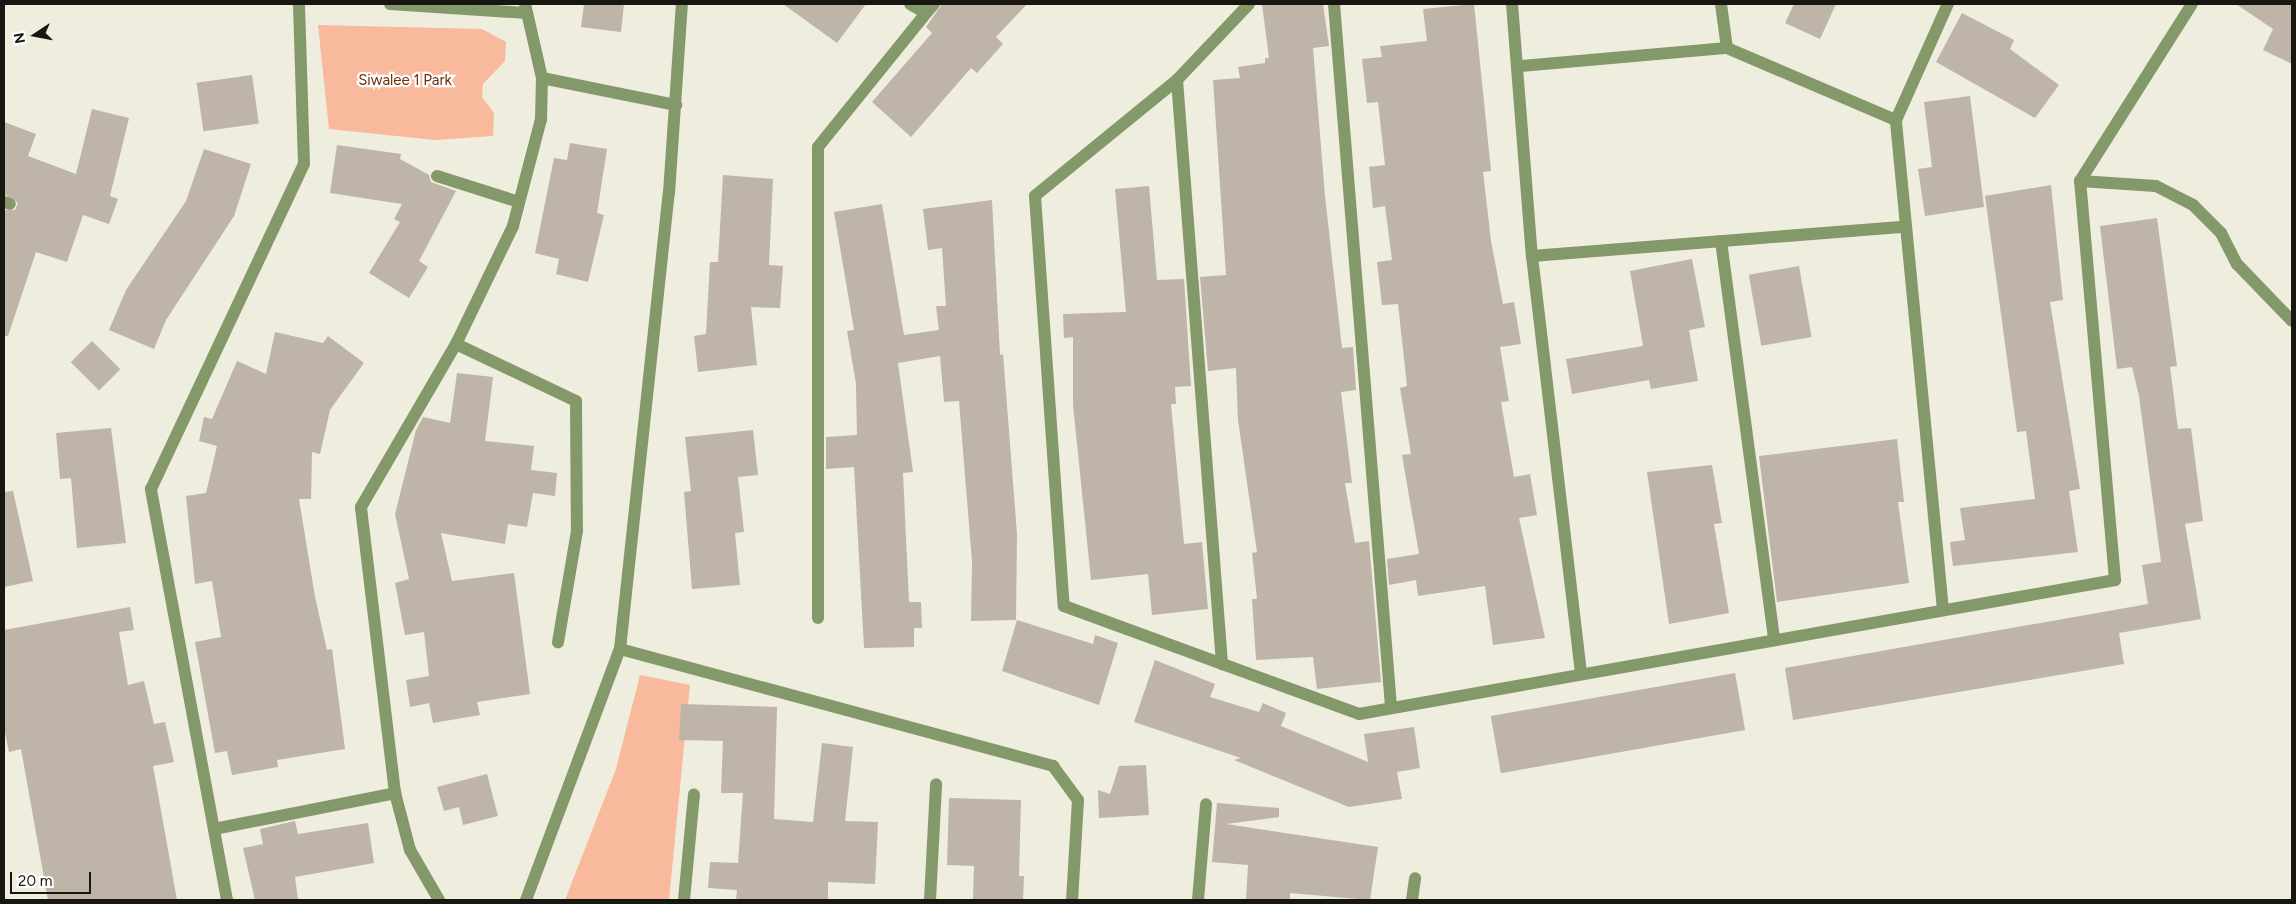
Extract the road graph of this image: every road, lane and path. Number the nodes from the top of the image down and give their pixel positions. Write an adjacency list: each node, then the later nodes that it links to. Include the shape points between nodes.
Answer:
1 (298, 4): 39 (street, via 304,164 151,489)
2 (390, 4): 12 (street)
3 (682, 4): 17 (street)
4 (910, 4): 11 (street)
5 (1249, 4): 16 (street)
6 (1334, 4): 34 (street)
7 (1512, 4): 14 (street)
8 (1722, 4): 13 (street)
9 (1948, 4): 18 (street)
10 (2192, 4): 20 (street)
11 (930, 8): 28 (street, via 818,147)
12 (524, 9): 15 (street)
13 (1727, 48): 14 (street); 18 (street)
14 (1520, 66): 24 (street)
15 (542, 78): 17 (street); 21 (street, via 541,119)
16 (1177, 80): 32 (street); 32 (street, via 1035,196 1064,606)
17 (676, 105): 31 (street)
18 (1896, 120): 22 (street)
19 (437, 176): 21 (street)
20 (2080, 181): 25 (street, via 2156,186 2194,205 2221,232 2237,264); 27 (street, via 2115,580)
21 (518, 202): 26 (street, via 513,226)
22 (1904, 227): 23 (street); 27 (street)
23 (1721, 241): 24 (street); 29 (street)
24 (1532, 256): 33 (street)
25 (2292, 321)
26 (456, 344): 30 (street, via 576,402 577,531); 36 (street, via 361,507)
27 (1943, 610): 29 (street)
28 (818, 618)
29 (1774, 639): 33 (street)
30 (558, 642)
31 (620, 650): 43 (street); 46 (street, via 1053,766 1078,800)
32 (1222, 664): 34 (street, via 1359,714)
33 (1581, 673): 34 (street)
34 (1391, 706)
35 (936, 784): 45 (street)
36 (395, 793): 39 (street); 42 (street, via 410,850)
37 (694, 794): 44 (street)
38 (1206, 804): 47 (street)
39 (214, 828): 41 (street)
40 (1415, 878): 48 (street)
41 (227, 900)
42 (439, 900)
43 (526, 900)
44 (684, 900)
45 (930, 900)
46 (1072, 900)
47 (1198, 900)
48 (1412, 900)

